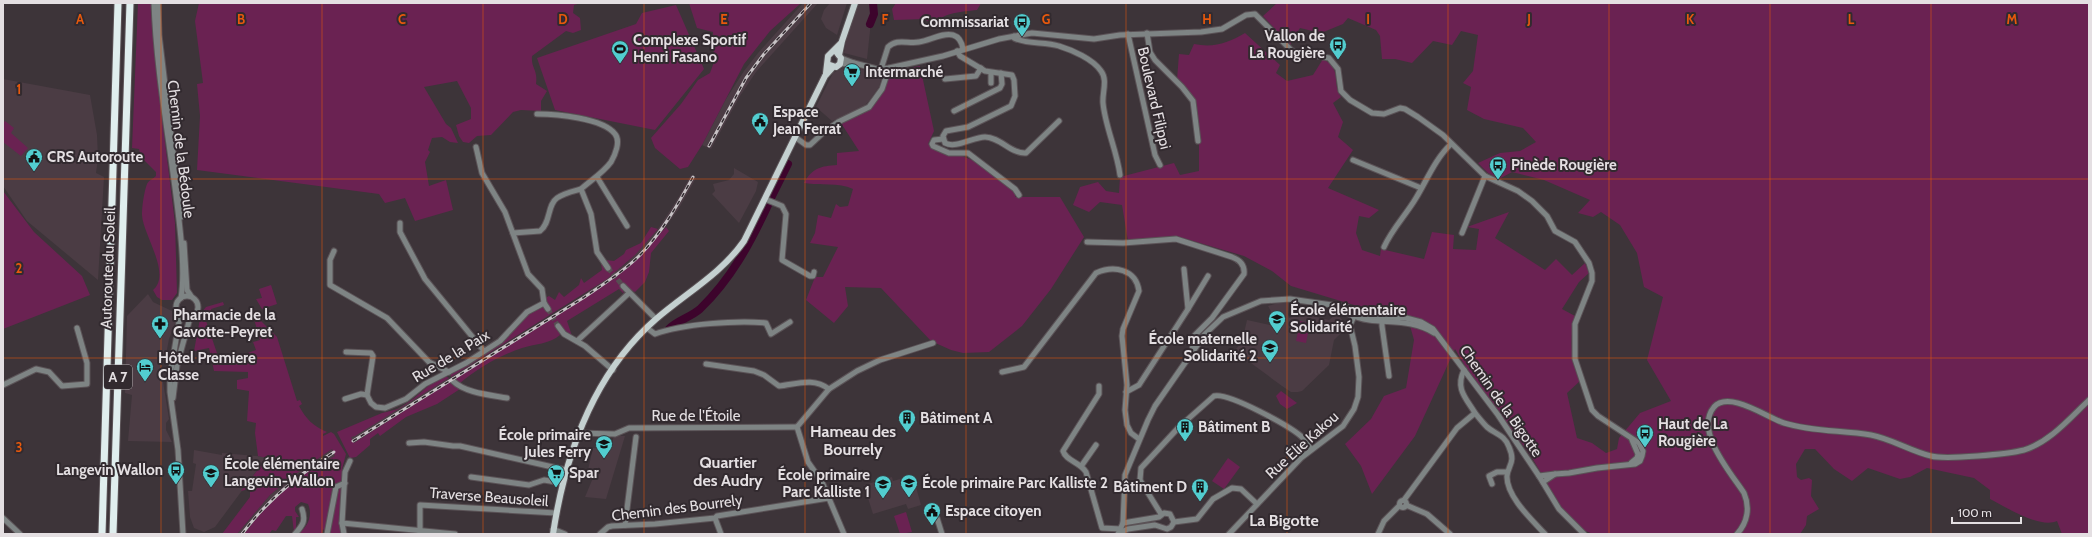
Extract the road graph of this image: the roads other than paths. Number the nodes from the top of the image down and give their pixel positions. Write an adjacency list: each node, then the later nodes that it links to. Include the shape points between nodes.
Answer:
1 (118, 3): 124 (highway, Autoroute du Soleil / A 7)
2 (130, 3): 125 (highway, Autoroute du Soleil / A 7)
3 (154, 3): 53 (street, Chemin de la Bédoule, via 158,66 178,212 182,291)
4 (158, 3): 52 (street, Chemin de la Bédoule, via 159,35 174,143 187,290)
5 (855, 3): 9 (main road)
6 (1147, 33): 7 (street); 27 (street, via 1150,52 1155,60 1193,101); 28 (street, via 1214,30 1229,26 1246,15 1255,14 1292,51 1329,58 1338,69 1341,91 1359,106 1379,114 1405,108 1443,135)
7 (1128, 34): 8 (street, via 1094,40 1040,33); 31 (street, Boulevard Filippi, via 1155,155)
8 (1014, 36): 10 (street); 32 (street, via 1020,40 1059,45 1087,59 1101,71 1104,80 1103,106)
9 (842, 40): 12 (main road); 13 (main road)
10 (963, 49): 11 (street); 17 (street, via 962,41 948,34 915,43 896,42 888,47)
11 (957, 52): 15 (street); 16 (street)
12 (832, 53): 13 (main road); 14 (main road, via 828,56)
13 (840, 59): 14 (main road); 17 (street)
14 (831, 65): 25 (main road)
15 (889, 68): 17 (street); 25 (street, via 882,89 870,107 842,120 810,145)
16 (981, 68): 18 (street); 20 (street, via 976,76)
17 (881, 69)
18 (991, 73): 19 (street); 21 (street)
19 (1001, 73): 22 (street, via 1000,88); 26 (street, via 1009,73 1014,80 1015,96 1012,106 968,127 946,131)
20 (946, 78)
21 (991, 84)
22 (954, 111)
23 (537, 114): 34 (street, via 577,117 609,128 616,134 618,140 615,153 611,162)
24 (1059, 120): 26 (street, via 1026,153 1018,152 990,137 980,137 952,145 945,143)
25 (795, 137): 38 (main road)
26 (943, 139): 37 (street, via 934,140 933,146 949,153 968,153 1015,189)
27 (1198, 141)
28 (1451, 144): 33 (street); 36 (street)
29 (476, 147): 41 (street, via 482,173 505,212)
30 (1353, 160): 36 (street)
31 (1160, 166)
32 (1120, 175)
33 (1485, 176): 42 (street); 98 (street, via 1518,191 1532,201 1547,216 1555,231 1575,242 1588,263 1592,281 1575,324 1575,359 1592,410 1630,438 1638,454 1635,460 1628,464)
34 (597, 177): 35 (street); 40 (street)
35 (581, 188): 41 (street, via 557,198 546,224 540,231); 46 (street, via 591,214 597,252)
36 (1420, 188): 44 (street)
37 (1019, 195)
38 (765, 199): 48 (street, via 782,206 786,214 782,260 810,276 813,276); 61 (main road, via 744,241 726,263)
39 (400, 224): 68 (street, via 400,232 425,280)
40 (626, 226)
41 (513, 233): 54 (street, via 528,274 542,289)
42 (1462, 233)
43 (1086, 242): 69 (street, via 1123,243 1176,239 1232,256 1240,261 1244,274 1212,318 1195,335)
44 (1384, 247)
45 (334, 251): 75 (street, via 330,260 330,285 387,318 429,362)
46 (608, 268)
47 (1184, 269): 56 (street)
48 (814, 272)
49 (1208, 276): 56 (street)
50 (623, 286): 51 (street)
51 (628, 294): 61 (street, via 635,297); 66 (street)
52 (191, 296): 53 (street); 59 (street, via 196,301 198,309)
53 (180, 298): 58 (street, via 176,307)
54 (544, 303): 55 (street); 68 (street, Rue de la Paix, via 523,315 500,341)
55 (548, 309)
56 (1188, 309): 80 (street, via 1140,385)
57 (1354, 314): 60 (street, Chemin de la Bigotte); 69 (street, Chemin de la Bigotte, via 1346,307 1280,298 1252,304 1223,317); 93 (street, Rue Élie Kakou, via 1350,325 1359,377 1358,397 1343,426)
58 (180, 316): 59 (street); 85 (street, via 170,376)
59 (190, 318): 85 (street, via 177,365)
60 (1382, 318): 73 (street, Chemin de la Bigotte, via 1421,322 1433,328); 76 (street)
61 (656, 319): 65 (main road)
62 (790, 322): 65 (street, via 771,334 766,323 749,321 691,327 655,334)
63 (558, 326): 66 (street, via 564,334)
64 (76, 328): 77 (street, via 87,362 86,384 62,386 49,372 36,369)
65 (647, 328): 72 (main road)
66 (577, 341): 72 (street)
67 (933, 343): 79 (street, via 880,360)
68 (484, 351): 75 (street, Rue de la Paix)
69 (1192, 351): 90 (street, Chemin de la Bigotte, via 1155,406)
70 (346, 352): 81 (street, via 371,353 373,356)
71 (706, 364): 79 (street, via 754,371 780,386 808,382)
72 (613, 370): 88 (main road)
73 (1464, 370): 86 (street, via 1460,390); 99 (street, Chemin de la Bigotte)
74 (1002, 372): 80 (street, via 1024,367 1091,278 1104,270 1116,269 1134,277 1139,290 1123,329)
75 (450, 376): 81 (street, Rue de la Paix, via 425,384 406,399 385,408 376,407); 82 (street, via 457,385)
76 (1389, 376)
77 (3, 385)
78 (1099, 386): 95 (street, via 1099,394 1063,451 1066,456)
79 (829, 389): 87 (street)
80 (1126, 392): 90 (street, via 1127,425 1131,433)
81 (367, 395): 83 (street, via 361,394)
82 (507, 398)
83 (345, 399)
84 (2089, 400): 141 (street, via 2049,438 2033,447 2012,452 1942,458 1919,453 1872,435 1795,426 1740,404 1721,402 1712,411 1710,433 1715,450 1747,500 1745,521)
85 (172, 406): 126 (street, via 178,450)
86 (1475, 413): 97 (street, via 1488,428 1504,438 1510,447 1512,466); 106 (street, via 1457,428)
87 (797, 427): 88 (street, Rue de l'Étoile, via 629,428 615,434 596,434); 105 (street, via 808,462 822,482)
88 (580, 430): 96 (main road)
89 (636, 437): 117 (street)
90 (1140, 439): 116 (street, Chemin de la Bigotte, via 1124,475)
91 (410, 443): 96 (street, via 460,446)
92 (1096, 446): 95 (street)
93 (1310, 449): 107 (street, Rue Élie Kakou); 110 (street, via 1299,435 1254,409 1230,397 1214,396 1179,427 1141,468 1140,480)
94 (350, 461): 102 (street, via 346,467)
95 (1082, 465): 122 (street, via 1102,528)
96 (566, 470): 103 (main road)
97 (1507, 472): 104 (street, via 1497,472 1489,476); 139 (street, via 1511,493)
98 (1555, 474): 99 (street); 101 (street)
99 (1539, 476): 101 (street, Chemin de la Bigotte)
100 (471, 477): 103 (street, via 529,485 544,480)
101 (1543, 482): 140 (street, Chemin de la Bigotte, via 1559,509)
102 (345, 483): 115 (street); 128 (street, via 336,487)
103 (562, 483): 109 (main road)
104 (1492, 484)
105 (829, 498): 113 (street, Chemin des Bourrely); 134 (street)
106 (1405, 503): 137 (street, via 1403,508 1399,506 1384,521); 138 (street, via 1427,514)
107 (1257, 504): 114 (street, via 1241,489 1232,488 1213,498 1197,519); 136 (street, Rue Élie Kakou)
108 (302, 509): 127 (street, via 305,516 303,525)
109 (556, 513): 120 (street, Traverse Beausoleil, via 420,505); 121 (main road)
110 (1160, 516): 114 (street, via 1170,514); 116 (street); 118 (street)
111 (933, 517): 135 (street, via 937,518)
112 (3, 518): 123 (street)
113 (715, 518): 117 (street, Chemin des Bourrely); 133 (street)
114 (1174, 522): 119 (street)
115 (342, 523): 120 (street); 129 (street)
116 (1123, 523): 122 (street, Chemin de la Bigotte)
117 (625, 525): 132 (street, Chemin des Bourrely, via 608,527)
118 (1160, 525): 119 (street); 122 (street)
119 (1166, 531)
120 (420, 532): 130 (street)
121 (553, 532): 131 (street)
122 (1120, 532)
123 (20, 534)
124 (102, 534)
125 (113, 534)
126 (183, 534)
127 (295, 534)
128 (327, 534)
129 (344, 534)
130 (455, 534)
131 (565, 534)
132 (600, 534)
133 (720, 534)
134 (844, 534)
135 (942, 534)
136 (1229, 534)
137 (1378, 534)
138 (1450, 534)
139 (1545, 534)
140 (1584, 534)
141 (1737, 534)

